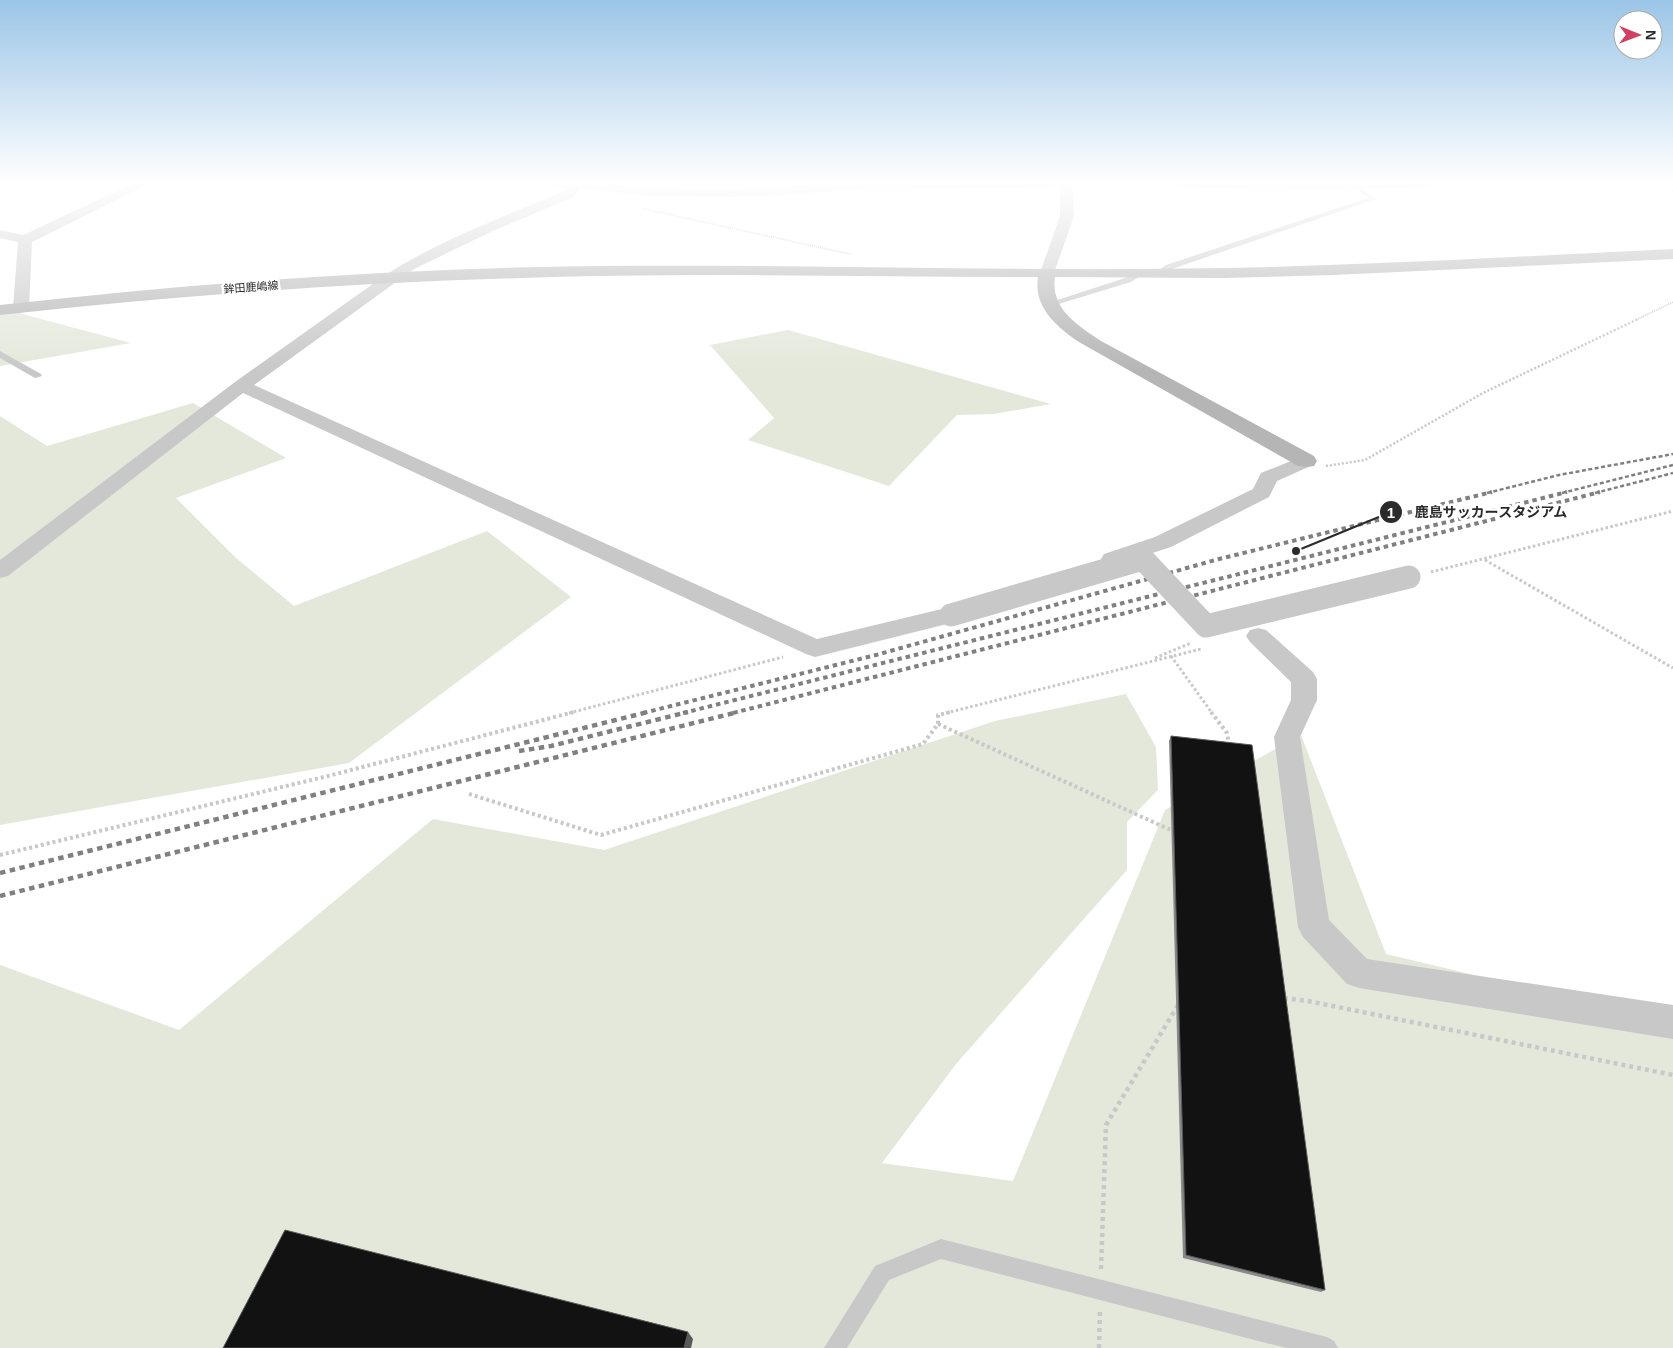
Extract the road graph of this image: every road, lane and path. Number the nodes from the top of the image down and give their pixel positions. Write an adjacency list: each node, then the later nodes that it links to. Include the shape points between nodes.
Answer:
1 (25, 246): 14 (street)
2 (451, 246): 11 (street)
3 (813, 246): 7 (path)
4 (1056, 246): 8 (street)
5 (1230, 246): 9 (lane, via 1169,266)
6 (1673, 254): 9 (main road, 鉾田鹿嶋線, via 1333,270)
7 (858, 256)
8 (1047, 273): 10 (main road, 鉾田鹿嶋線); 11 (main road, 鉾田鹿嶋線, via 598,271); 13 (main road, via 1044,290)
9 (1159, 273): 10 (main road, 鉾田鹿嶋線)
10 (1138, 274): 13 (lane)
11 (389, 279): 14 (main road, 鉾田鹿嶋線, via 183,291); 18 (street)
12 (1673, 302): 19 (path, via 1483,393 1365,460 1328,467)
13 (1049, 304): 19 (main road, via 1060,318 1095,345)
14 (21, 308): 15 (main road, 鉾田鹿嶋線)
15 (0, 310)
16 (0, 354): 17 (lane)
17 (38, 376)
18 (240, 386): 22 (street); 27 (street)
19 (1306, 461): 24 (street, via 1268,477 1262,493 1162,542)
20 (1673, 511): 21 (path)
21 (1485, 560): 23 (path); 30 (path)
22 (0, 571)
23 (1408, 578): 26 (street, bridge)
24 (951, 615): 26 (street, bridge, via 1143,559); 27 (street)
25 (1258, 636): 38 (street, via 1304,679 1304,700 1287,737 1314,927 1358,973)
26 (1208, 637): 28 (path); 29 (path, via 1210,635)
27 (815, 648): 35 (path, via 328,776)
28 (1172, 656): 29 (path); 32 (path, via 1227,733)
29 (1145, 662): 31 (path, via 938,715)
30 (1673, 668)
31 (938, 724): 33 (path, via 923,744 601,835); 34 (path)
32 (1230, 752)
33 (469, 794)
34 (1173, 831)
35 (0, 855)
36 (1280, 998): 39 (path)
37 (1180, 1003): 40 (path, via 1106,1126)
38 (1673, 1022)
39 (1673, 1074)
40 (1101, 1271)
41 (1100, 1300): 43 (path)
42 (835, 1348): 44 (lane, via 882,1273 941,1249)
43 (1099, 1348)
44 (1328, 1348)

